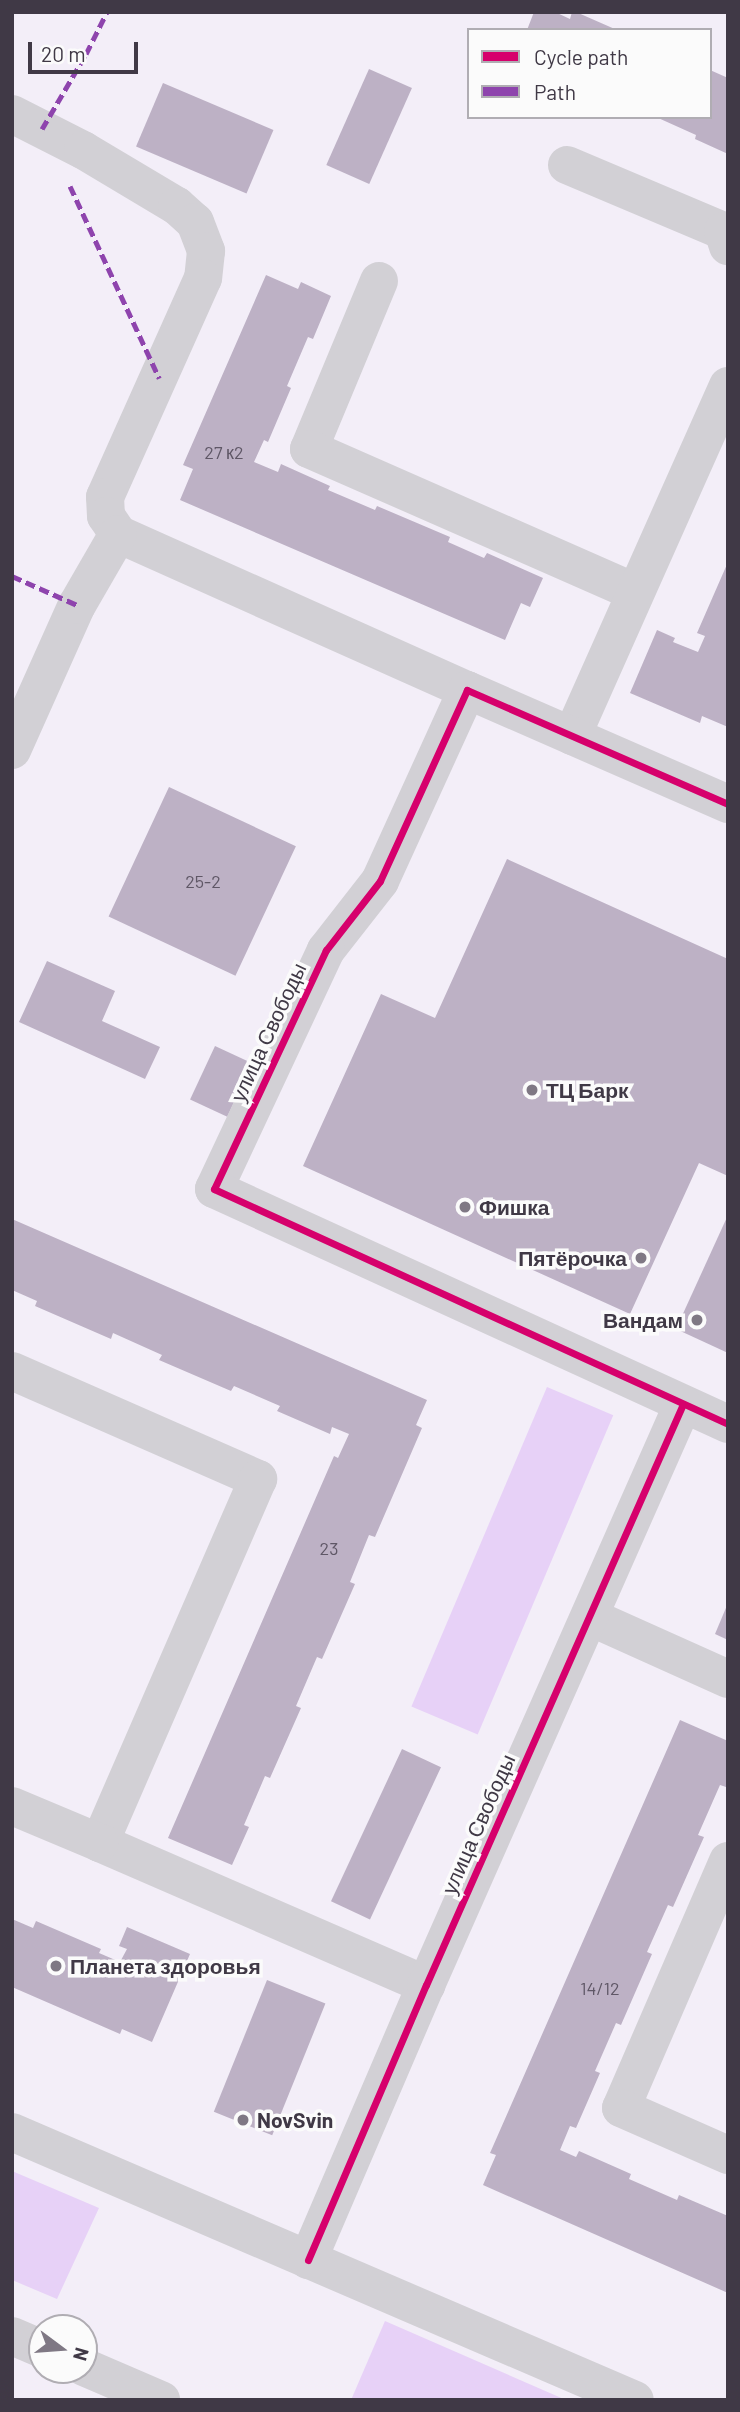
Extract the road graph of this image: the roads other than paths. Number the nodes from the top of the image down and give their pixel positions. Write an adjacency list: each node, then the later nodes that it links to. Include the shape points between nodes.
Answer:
1 (12, 114): 6 (street, via 177,206 195,222 206,251 203,278 105,497 106,516)
2 (567, 165): 3 (street, via 723,232)
3 (728, 246)
4 (379, 281): 7 (street, via 309,449)
5 (728, 386): 7 (street)
6 (118, 534): 8 (street); 10 (street, via 77,605)
7 (635, 592): 9 (street)
8 (467, 690): 9 (street); 13 (street, улица Свободы, via 380,881 326,950 214,1189)
9 (572, 736): 11 (street)
10 (12, 750)
11 (727, 801)
12 (12, 1371): 18 (street, via 258,1479)
13 (683, 1404): 14 (street, улица Свободы); 15 (street, улица Свободы)
14 (728, 1423)
15 (590, 1617): 16 (street); 20 (street, улица Свободы)
16 (728, 1679)
17 (12, 1806): 18 (street)
18 (100, 1843): 20 (street)
19 (728, 1861): 22 (street, via 621,2108)
20 (426, 1984): 23 (street, улица Свободы)
21 (12, 2132): 23 (street)
22 (728, 2155)
23 (308, 2260): 26 (street)
24 (98, 2373): 25 (street)
25 (161, 2400)
26 (635, 2400)

